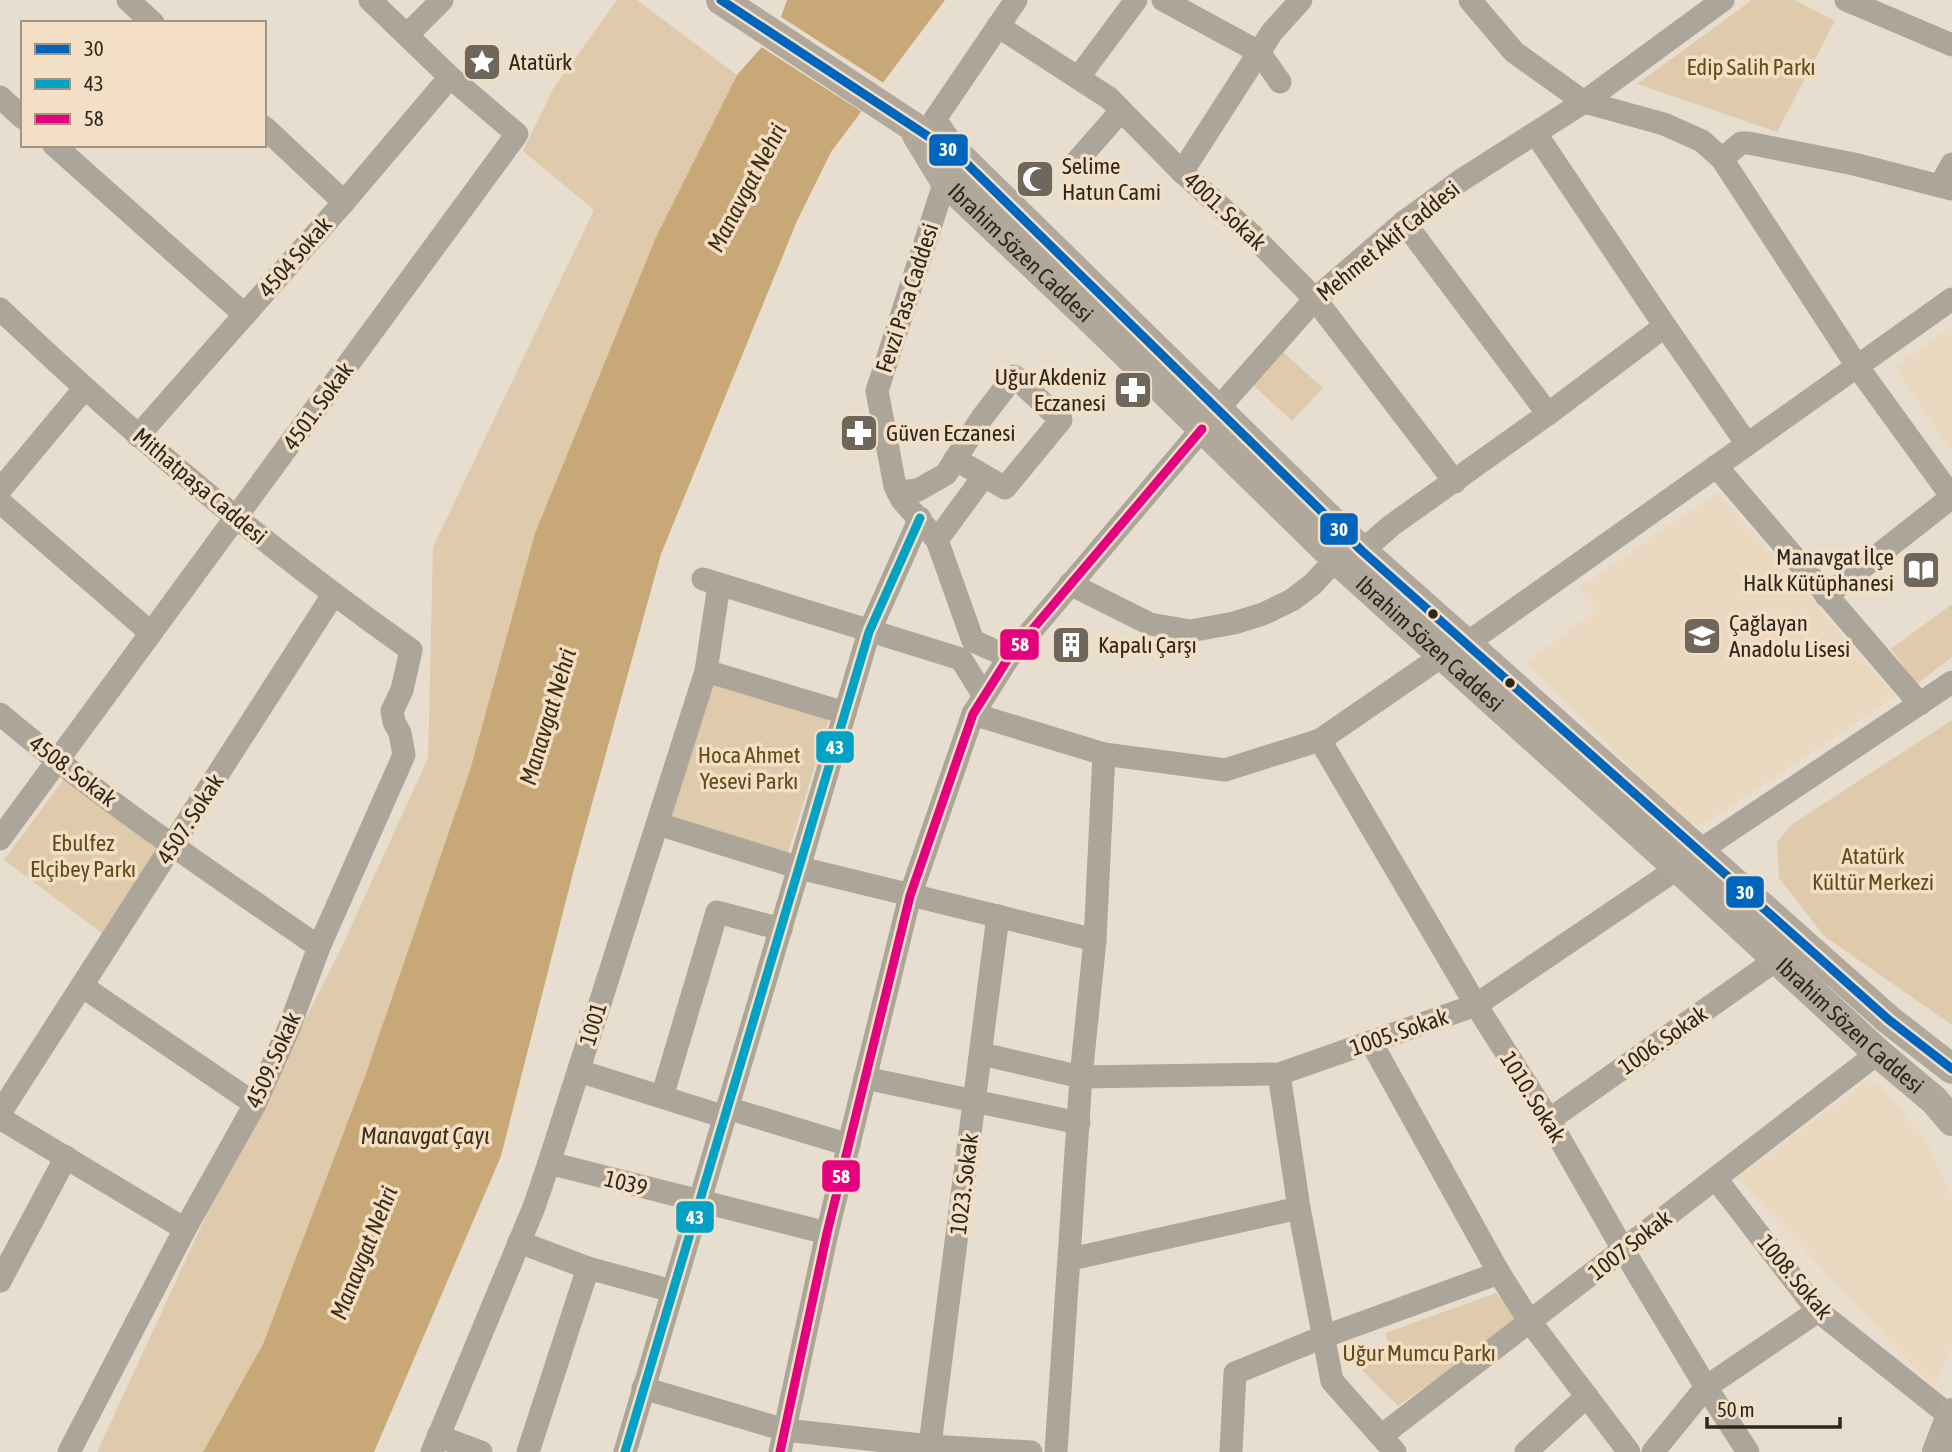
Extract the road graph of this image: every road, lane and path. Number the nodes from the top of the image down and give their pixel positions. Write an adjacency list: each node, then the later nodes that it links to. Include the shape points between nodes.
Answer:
1 (128, 0): 12 (street)
2 (370, 0): 14 (street, 4501. Sokak)
3 (442, 0): 14 (street)
4 (721, 0): 32 (main road, Ibrahim Sözen Caddesi, via 903,120)
5 (1016, 0): 13 (street)
6 (1136, 0): 19 (street)
7 (1163, 0): 16 (street)
8 (1301, 0): 16 (street)
9 (1470, 0): 22 (street, via 1514,52)
10 (1723, 0): 17 (street, Mehmet Akif Caddesi)
11 (1846, 0): 15 (street)
12 (150, 21)
13 (998, 26): 19 (street, 4001. Sokak); 32 (street, via 935,118)
14 (407, 35): 18 (street, 4501. Sokak)
15 (1952, 45)
16 (1259, 52): 20 (street); 33 (street)
17 (1620, 75): 22 (street, Mehmet Akif Caddesi); 24 (street, via 1620,96)
18 (450, 76): 35 (street, 4504 Sokak); 55 (street, 4501. Sokak, via 517,134)
19 (1078, 78): 23 (street, 4001. Sokak)
20 (1280, 82)
21 (0, 97): 25 (street)
22 (1584, 102): 24 (street); 27 (street, Mehmet Akif Caddesi)
23 (1121, 111): 30 (street); 33 (street, 4001. Sokak)
24 (1628, 114): 29 (street, via 1702,141)
25 (21, 116)
26 (266, 129): 35 (street)
27 (1536, 134): 36 (street, Mehmet Akif Caddesi); 41 (street)
28 (56, 147): 40 (street)
29 (1721, 159): 34 (street, via 1741,143 1748,143); 42 (street)
30 (1077, 161)
31 (1952, 164): 34 (street)
32 (953, 170): 45 (main road, Ibrahim Sözen Caddesi); 53 (street, Fevzi Pasa Caddesi, via 877,391)
33 (1182, 172): 37 (street, 4001. Sokak)
34 (1946, 188)
35 (344, 202): 40 (street, 4504 Sokak)
36 (1404, 222): 37 (street, Mehmet Akif Caddesi); 44 (street)
37 (1315, 299): 45 (street, Mehmet Akif Caddesi); 51 (street, 4001. Sokak)
38 (1952, 299): 42 (street)
39 (0, 309): 43 (street, Mithatpaşa Caddesi)
40 (244, 315): 46 (street, 4504 Sokak)
41 (1665, 326): 44 (street); 47 (street)
42 (1857, 366): 47 (street); 61 (street, via 1952,497)
43 (84, 388): 46 (street, Mithatpaşa Caddesi); 52 (street)
44 (1548, 414): 51 (street)
45 (1209, 419): 58 (main road, Ibrahim Sözen Caddesi); 59 (street, Mehmet Akif Caddesi)
46 (138, 436): 55 (street, Mithatpaşa Caddesi)
47 (1747, 444): 49 (street)
48 (956, 460): 50 (street); 50 (street, via 1014,376 1062,420 1005,488); 53 (street, via 946,474 918,490)
49 (1716, 466): 61 (street); 65 (street)
50 (984, 476): 57 (street)
51 (1455, 482): 58 (street)
52 (0, 490)
53 (898, 492): 56 (street, Fevzi Pasa Caddesi)
54 (0, 502): 63 (street)
55 (236, 517): 60 (street, Mithatpaşa Caddesi); 63 (street, 4501. Sokak)
56 (920, 518): 57 (street, Fevzi Pasa Caddesi); 62 (street)
57 (937, 540): 66 (street, Fevzi Pasa Caddesi, via 973,641)
58 (1349, 555): 59 (street, via 1292,600 1253,617 1190,631 1150,624); 65 (main road, Ibrahim Sözen Caddesi)
59 (1070, 584): 66 (street, Mehmet Akif Caddesi)
60 (333, 595): 64 (street, Mithatpaşa Caddesi); 78 (street, 4507. Sokak)
61 (1826, 596): 69 (street)
62 (869, 632): 67 (street, 1001, via 711,582); 70 (street, via 961,659); 71 (street)
63 (150, 634): 75 (street, 4501. Sokak)
64 (411, 650): 85 (street, 4509. Sokak, via 392,711 404,755)
65 (1454, 650): 73 (street); 79 (main road, Ibrahim Sözen Caddesi)
66 (1009, 657): 70 (street, Mehmet Akif Caddesi)
67 (706, 671): 71 (street); 76 (street, 1001)
68 (1952, 682): 69 (street, 1005. Sokak)
69 (1920, 704): 79 (street, 1005. Sokak)
70 (979, 705): 74 (street); 81 (street, Mehmet Akif Caddesi)
71 (845, 713): 80 (street)
72 (0, 714): 75 (street, 4508. Sokak)
73 (1320, 740): 74 (street, via 1225,770); 88 (street, 1010. Sokak)
74 (1104, 754): 84 (street)
75 (56, 761): 77 (street, 4501. Sokak); 78 (street, 4508. Sokak)
76 (658, 824): 80 (street); 93 (street, 1001)
77 (0, 839)
78 (173, 846): 85 (street, 4508. Sokak); 87 (street, 4507. Sokak)
79 (1689, 860): 86 (main road, Ibrahim Sözen Caddesi); 88 (street, 1005. Sokak); 92 (main road, Ibrahim Sözen Caddesi)
80 (800, 868): 81 (street); 83 (street)
81 (910, 896): 82 (street); 96 (street, Mehmet Akif Caddesi)
82 (998, 916): 84 (street); 91 (street, 1023. Sokak)
83 (781, 929): 97 (street, via 717,912); 100 (street)
84 (1095, 940): 95 (street)
85 (319, 947): 99 (street, 4509. Sokak)
86 (1776, 960): 90 (main road, Ibrahim Sözen Caddesi); 103 (street, 1006. Sokak)
87 (82, 986): 99 (street); 101 (street, 4507. Sokak)
88 (1476, 1005): 89 (street, 1005. Sokak); 103 (street, 1010. Sokak)
89 (1371, 1042): 94 (street, 1005. Sokak); 118 (street)
90 (1878, 1053): 104 (main road, Ibrahim Sözen Caddesi); 109 (street, 1007 Sokak)
91 (982, 1054): 95 (street, 1005. Sokak); 98 (street, 1023. Sokak)
92 (1952, 1069)
93 (579, 1071): 97 (street); 108 (street, 1001)
94 (1279, 1074): 95 (street, 1005. Sokak); 111 (street)
95 (1081, 1077): 105 (street)
96 (865, 1078): 98 (street); 106 (street, Mehmet Akif Caddesi)
97 (662, 1097): 100 (street)
98 (974, 1101): 105 (street); 131 (street, 1023. Sokak)
99 (255, 1104): 112 (street, 4509. Sokak)
100 (726, 1112): 106 (street); 110 (street)
101 (0, 1113)
102 (0, 1118): 107 (street)
103 (1549, 1120): 115 (street, 1010. Sokak)
104 (1952, 1121)
105 (1079, 1123): 116 (street)
106 (849, 1144): 113 (street, Mehmet Akif Caddesi)
107 (66, 1157): 112 (street); 119 (street)
108 (548, 1163): 110 (street, 1039); 114 (street, 1001)
109 (1716, 1179): 115 (street, 1007 Sokak); 121 (street, 1008. Sokak)
110 (699, 1202): 113 (street, 1039); 120 (street)
111 (1299, 1208): 116 (street); 123 (street)
112 (185, 1229): 132 (street, 4509. Sokak)
113 (827, 1233): 128 (street, Mehmet Akif Caddesi)
114 (519, 1242): 117 (street); 129 (street, 1001)
115 (1624, 1251): 122 (street, 1007 Sokak); 124 (street, 1010. Sokak)
116 (1071, 1259): 137 (street)
117 (588, 1268): 120 (street); 134 (street)
118 (1499, 1273): 122 (street); 123 (street)
119 (0, 1281)
120 (672, 1291): 125 (street)
121 (1818, 1311): 124 (street); 127 (street, 1008. Sokak)
122 (1530, 1321): 126 (street); 130 (street, 1007 Sokak)
123 (1322, 1337): 130 (street, via 1332,1381); 138 (street, via 1236,1373)
124 (1706, 1387): 141 (street); 142 (street, 1010. Sokak)
125 (643, 1388): 128 (street); 135 (street)
126 (1587, 1396): 139 (street); 140 (street)
127 (1951, 1414): 143 (main road)
128 (783, 1441): 131 (street)
129 (435, 1444): 133 (street)
130 (1388, 1444)
131 (930, 1449): 136 (street)
132 (69, 1452)
133 (481, 1452)
134 (528, 1452)
135 (625, 1452)
136 (1031, 1452)
137 (1056, 1452)
138 (1231, 1452)
139 (1526, 1452)
140 (1629, 1452)
141 (1653, 1452)
142 (1748, 1452)
143 (1937, 1452)

